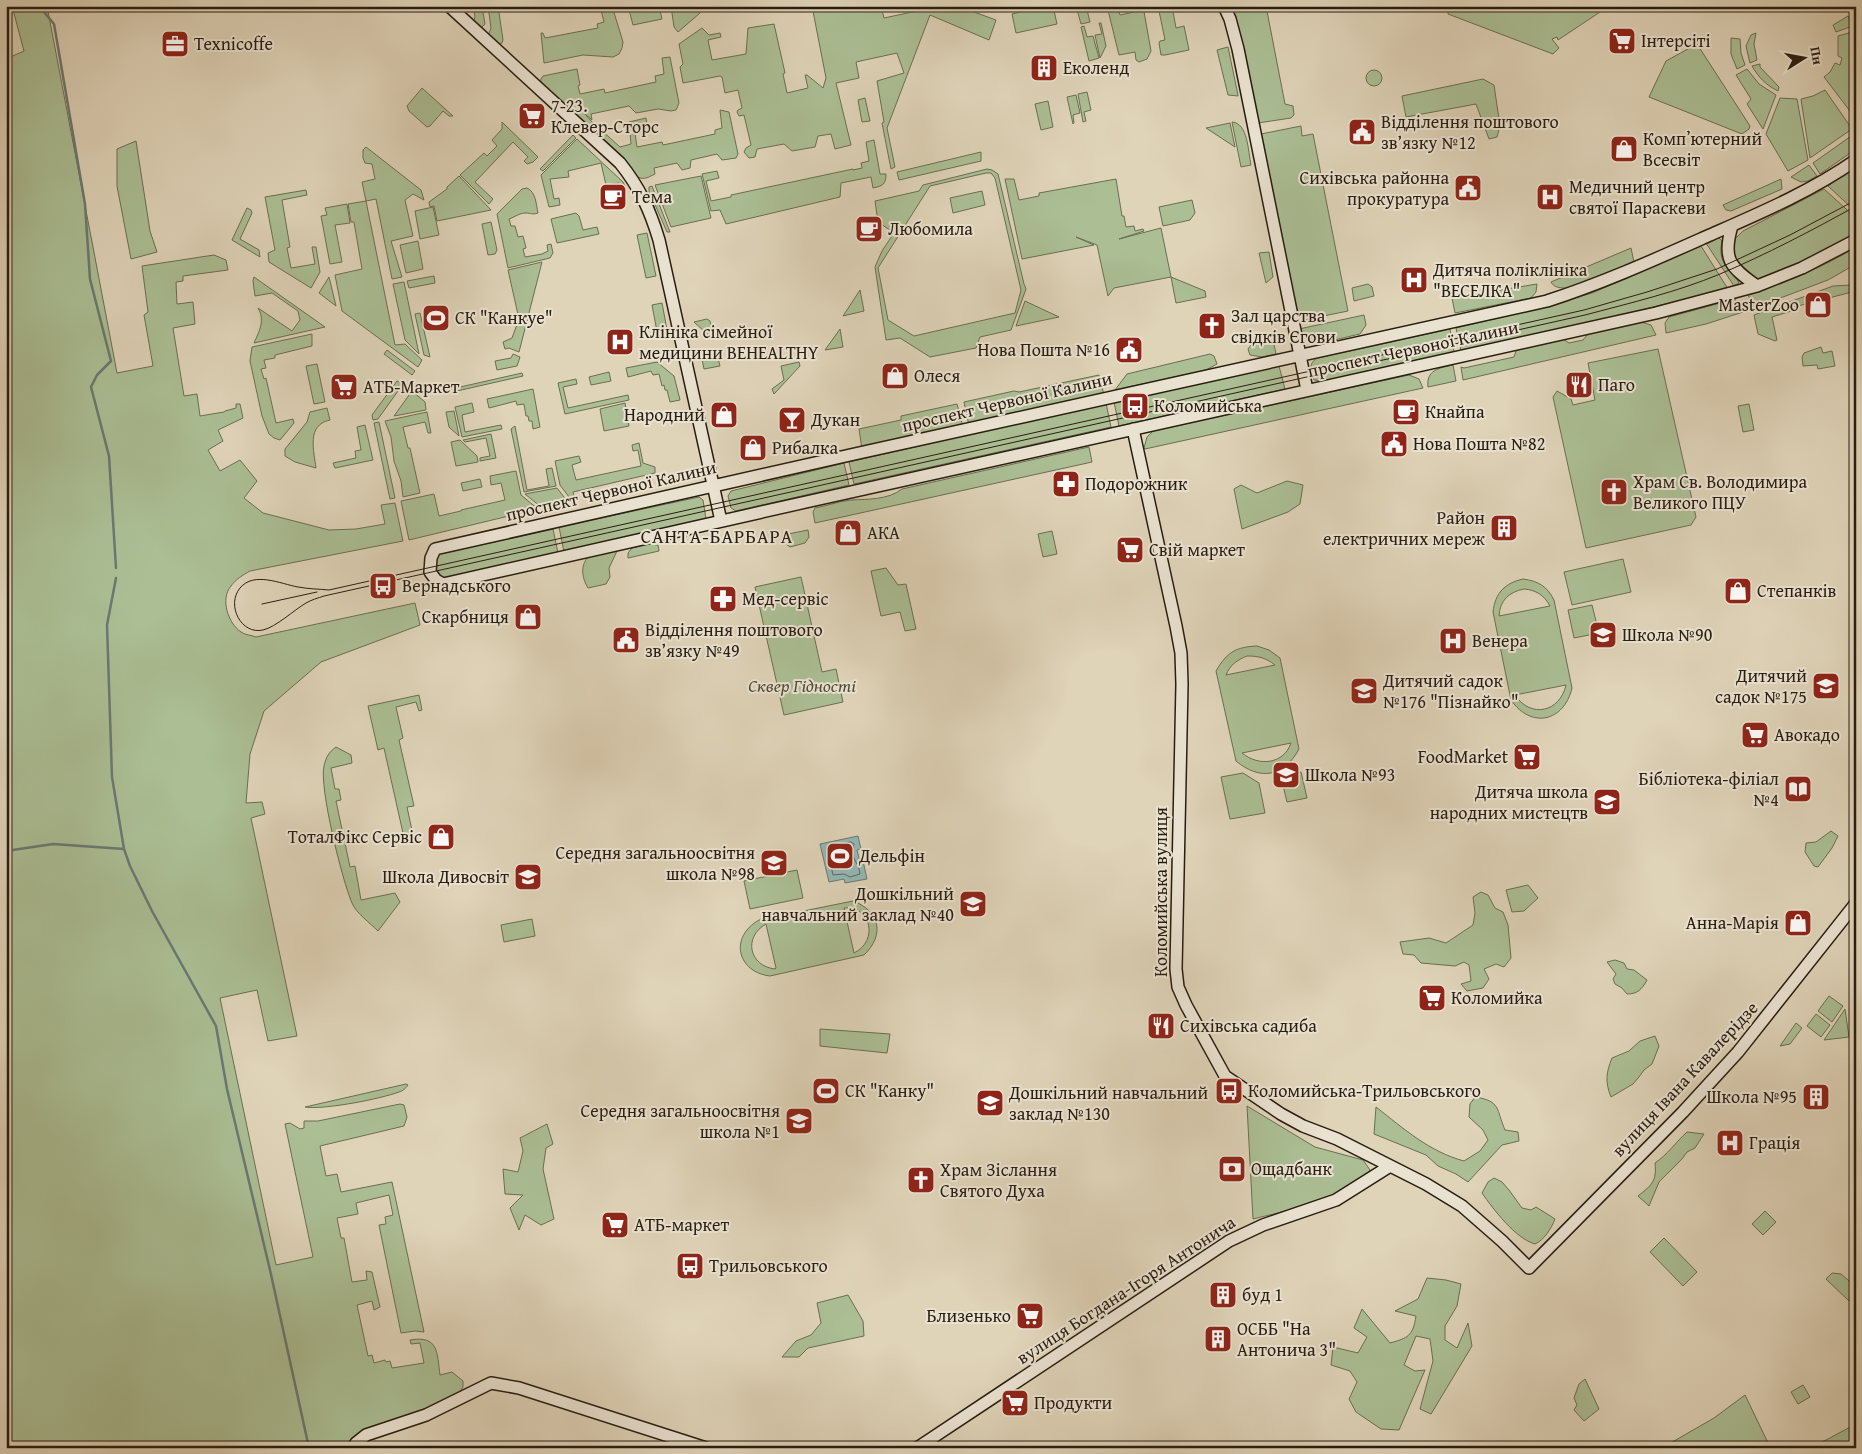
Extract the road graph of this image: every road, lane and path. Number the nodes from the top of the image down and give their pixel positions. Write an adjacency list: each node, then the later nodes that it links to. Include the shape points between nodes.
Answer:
1 (449, 6): 10 (main road, via 620,163 636,183 659,240)
2 (1224, 6): 7 (main road, via 1238,49)
3 (1856, 160): 4 (main road, проспект Червоної Калини, via 1798,196)
4 (1732, 226): 6 (main road, via 1727,254 1744,276); 7 (main road, проспект Червоної Калини, via 1613,278 1547,301)
5 (1856, 240): 6 (main road, проспект Червоної Калини, via 1802,268)
6 (1757, 286): 8 (main road, проспект Червоної Калини, via 1656,313)
7 (1300, 356): 8 (main road); 10 (main road, проспект Червоної Калини)
8 (1307, 390): 9 (main road, проспект Червоної Калини)
9 (1133, 429): 11 (main road, проспект Червоної Калини); 13 (main road, Коломийська вулиця, via 1180,653 1178,987 1225,1076 1281,1114)
10 (713, 486): 11 (main road); 11 (main road, проспект Червоної Калини, via 435,549 429,568 436,580 443,584)
11 (721, 522)
12 (1856, 903): 14 (main road, вулиця Івана Кавалерідзе, via 1748,1040 1683,1112)
13 (1390, 1166): 14 (main road, Коломийська вулиця, via 1462,1206); 17 (main road, вулиця Богдана-Ігоря Антонича, via 1336,1200 1263,1225 1229,1241)
14 (1529, 1268)
15 (353, 1448): 16 (main road, via 366,1435 426,1415 491,1383 520,1388)
16 (706, 1448)
17 (917, 1448)

